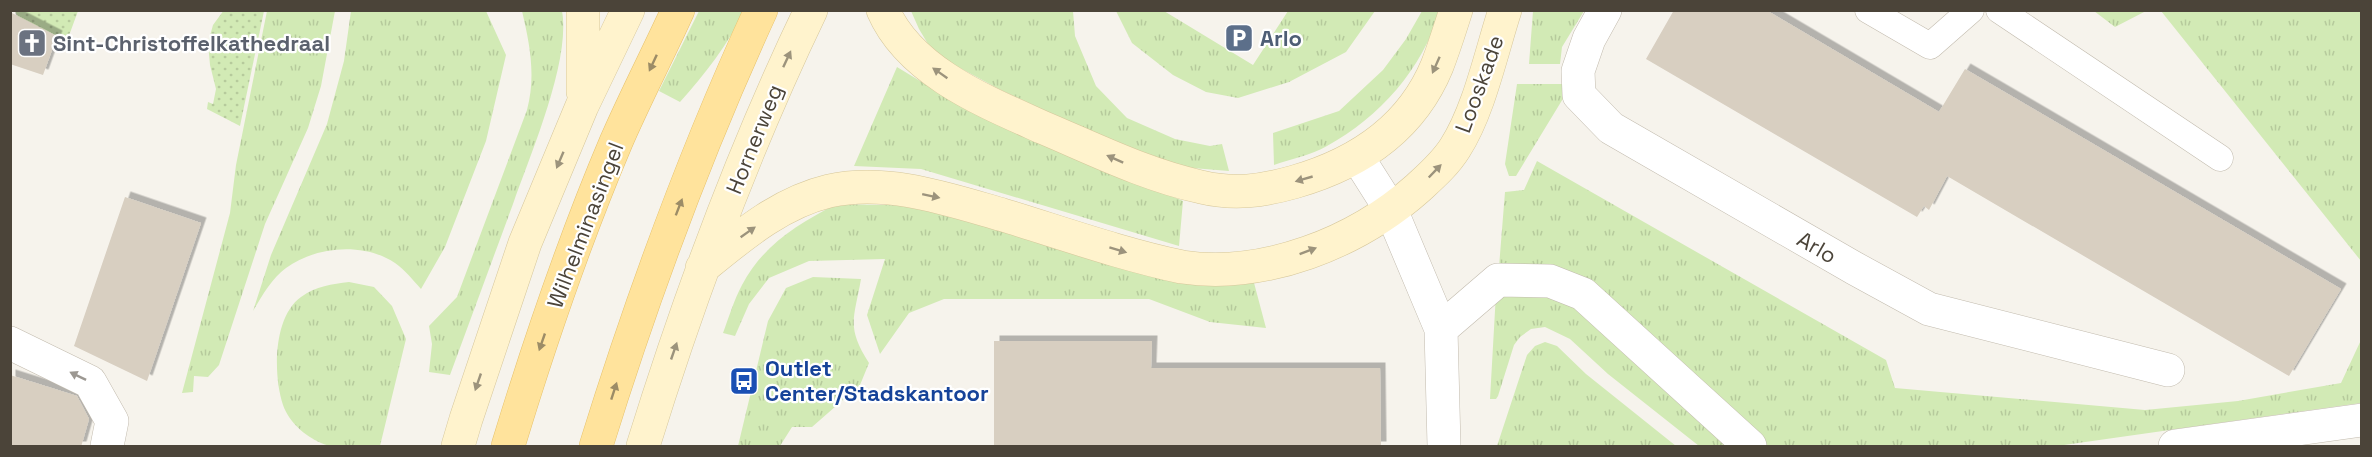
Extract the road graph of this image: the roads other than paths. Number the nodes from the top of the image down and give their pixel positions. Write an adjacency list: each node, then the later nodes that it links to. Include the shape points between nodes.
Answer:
1 (583, 10): 13 (main road)
2 (628, 10): 13 (main road, Wilhelminasingel)
3 (678, 10): 24 (main road, Wilhelminasingel, one-way to 24, via 590,205)
4 (761, 10): 25 (main road, one-way to 4, via 679,206)
5 (811, 10): 17 (main road, Hornerweg, one-way to 5, via 783,67)
6 (884, 10): 14 (main road, Looskade, one-way to 6, via 1318,175 1265,190 1236,193 1149,173 959,87 914,54 892,30)
7 (1456, 10): 14 (main road, Looskade, one-way to 14, via 1436,68 1417,101 1391,132)
8 (1505, 10): 16 (main road, Looskade, one-way to 8, via 1436,172 1455,148 1469,121)
9 (1605, 10): 20 (street, Arlo, via 1578,71 1579,95 1611,128 1929,309)
10 (1868, 10): 11 (lane, via 1930,46)
11 (1971, 10)
12 (1999, 10): 15 (lane)
13 (582, 106): 23 (main road, Wilhelminasingel, one-way to 23, via 525,243)
14 (1358, 158): 16 (street)
15 (2220, 158)
16 (1391, 210): 17 (main road, Looskade, one-way to 16, via 779,210 827,192 860,186 950,200 1162,263 1204,270 1282,261 1342,238); 18 (street)
17 (702, 268): 26 (main road, one-way to 17)
18 (1441, 329): 27 (street); 28 (street, via 1498,280 1550,281 1583,294)
19 (10, 343): 22 (street, one-way to 19, via 90,381)
20 (2168, 370)
21 (2361, 420): 29 (street)
22 (110, 434)
23 (458, 447)
24 (507, 447)
25 (596, 447)
26 (643, 447)
27 (1444, 447)
28 (1750, 447)
29 (2175, 447)

